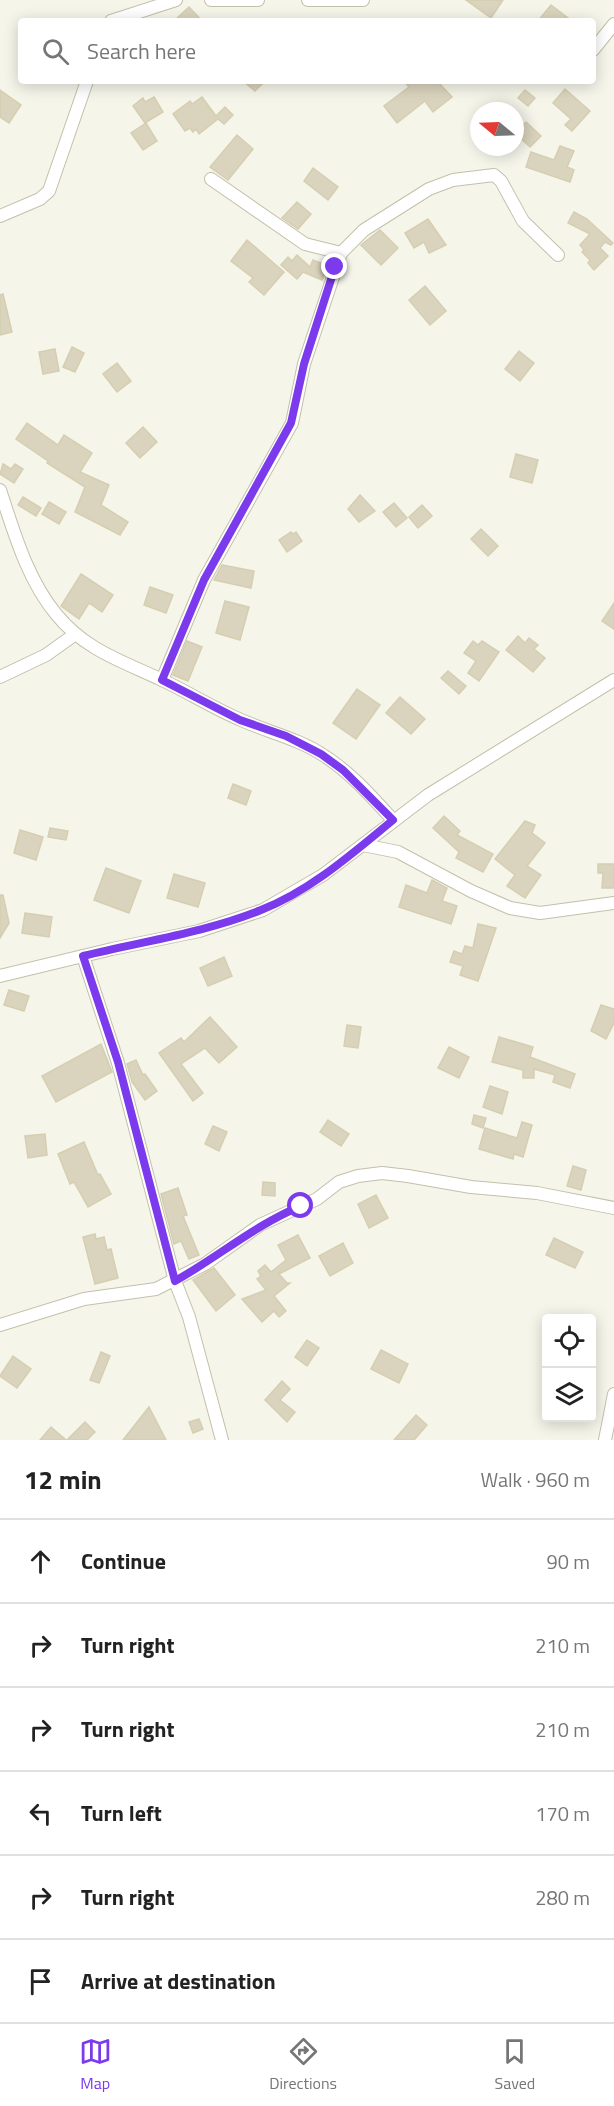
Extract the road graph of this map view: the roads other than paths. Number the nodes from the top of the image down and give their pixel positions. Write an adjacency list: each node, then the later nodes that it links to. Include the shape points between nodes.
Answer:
1 (176, 0): 6 (street)
2 (211, 0): 3 (street)
3 (258, 0)
4 (308, 0): 5 (street)
5 (363, 0)
6 (120, 18)
7 (614, 24): 8 (street)
8 (596, 47)
9 (86, 84): 11 (street, via 49,190 40,199)
10 (211, 179): 12 (street, via 306,244)
11 (0, 216)
12 (341, 253): 13 (street, via 364,230 429,189 453,180 494,176 501,181 523,221); 17 (street, via 304,364 291,423 204,580)
13 (558, 255)
14 (0, 490): 15 (street, via 36,585)
15 (74, 634): 16 (street, via 46,656); 17 (street, via 122,664)
16 (0, 677)
17 (162, 680): 19 (street, via 240,720 286,736 321,754 343,770)
18 (614, 680): 19 (street)
19 (393, 820): 20 (street)
20 (363, 845): 21 (street, via 398,852 510,908 540,913); 22 (street, via 323,875 263,910 199,931)
21 (614, 903)
22 (83, 956): 23 (street); 25 (street, via 118,1062)
23 (0, 976)
24 (614, 1208): 25 (street, via 537,1193 408,1176 358,1176 339,1182 317,1199 260,1225)
25 (175, 1281): 26 (street, via 156,1289 84,1299); 28 (street, via 189,1317)
26 (0, 1325)
27 (614, 1394): 29 (street)
28 (222, 1440)
29 (605, 1440)

